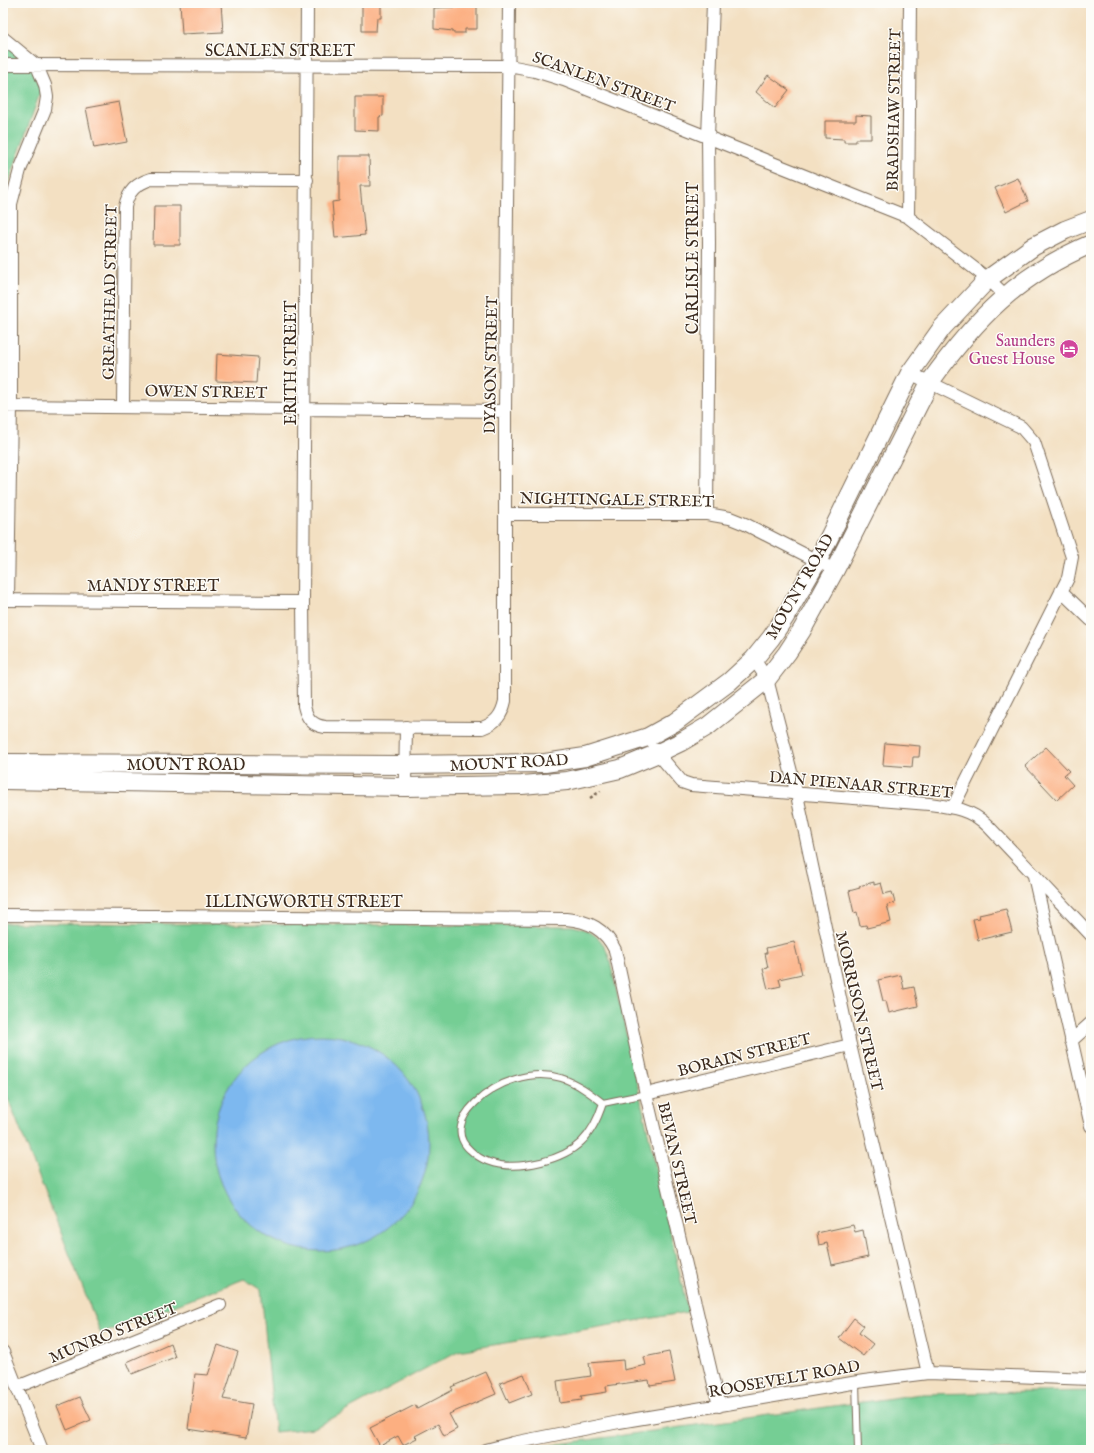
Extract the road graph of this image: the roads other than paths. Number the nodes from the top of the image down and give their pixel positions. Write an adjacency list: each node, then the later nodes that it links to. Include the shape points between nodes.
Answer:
1 (307, 3): 8 (street, ERITH STREET)
2 (509, 3): 9 (street, DYASON STREET)
3 (713, 3): 10 (street, CARLISLE STREET)
4 (910, 3): 12 (street, BRADSHAW STREET)
5 (3, 38): 7 (street)
6 (3, 65): 7 (street, SCANLEN STREET)
7 (37, 66): 8 (street, SCANLEN STREET); 19 (street, via 45,85 45,110 20,170 11,204)
8 (306, 66): 9 (street, SCANLEN STREET); 11 (street, ERITH STREET)
9 (509, 66): 10 (street, SCANLEN STREET, via 564,80); 22 (street, DYASON STREET)
10 (708, 137): 12 (street, SCANLEN STREET); 24 (street, CARLISLE STREET)
11 (307, 180): 20 (street, GREATHEAD STREET, via 151,179 135,186 126,199 125,207); 21 (street, ERITH STREET)
12 (908, 217): 15 (street, SCANLEN STREET)
13 (1091, 220): 15 (main road, MOUNT ROAD, via 1034,246)
14 (1091, 244): 16 (main road, MOUNT ROAD, via 1053,262)
15 (988, 279): 16 (street, SCANLEN STREET); 17 (main road, MOUNT ROAD, via 942,328)
16 (1005, 295): 18 (main road, MOUNT ROAD, via 974,326)
17 (910, 372): 18 (street); 25 (main road, MOUNT ROAD)
18 (930, 382): 26 (main road, MOUNT ROAD); 27 (street, via 1021,427 1034,442 1072,557 1068,578)
19 (7, 406): 20 (street, OWEN STREET); 28 (street)
20 (123, 406): 21 (street, OWEN STREET)
21 (306, 408): 22 (street, OWEN STREET); 29 (street, ERITH STREET)
22 (505, 411): 23 (street, DYASON STREET)
23 (505, 514): 24 (street, NIGHTINGALE STREET); 33 (street, DYASON STREET, via 503,710 493,724 482,728)
24 (707, 514): 25 (street, NIGHTINGALE STREET, via 745,524)
25 (818, 560): 26 (street, NIGHTINGALE STREET); 31 (main road, MOUNT ROAD, via 785,617)
26 (836, 570): 32 (main road, MOUNT ROAD, via 802,630)
27 (1061, 591): 30 (street); 43 (street)
28 (6, 600): 29 (street, MANDY STREET)
29 (303, 602): 33 (street, ERITH STREET, via 304,706 311,722 325,727)
30 (1091, 620)
31 (754, 659): 32 (street, MORRISON STREET); 34 (main road, MOUNT ROAD, via 703,703)
32 (767, 679): 35 (main road, MOUNT ROAD, via 708,726); 42 (street, MORRISON STREET)
33 (406, 727): 38 (street)
34 (648, 737): 35 (street, DAN PIENAAR STREET); 38 (main road, MOUNT ROAD, via 585,757 545,763)
35 (656, 754): 41 (main road, MOUNT ROAD, via 620,769 567,781 522,785); 42 (street, DAN PIENAAR STREET, via 682,782 691,785)
36 (3, 763): 37 (main road, MOUNT ROAD)
37 (44, 763): 38 (main road, MOUNT ROAD); 40 (main road)
38 (404, 765): 41 (street)
39 (3, 780): 40 (main road, MOUNT ROAD)
40 (43, 781): 41 (main road, MOUNT ROAD)
41 (405, 787)
42 (796, 795): 43 (street, DAN PIENAAR STREET); 50 (street, MORRISON STREET)
43 (953, 807): 44 (street, DAN PIENAAR STREET, via 980,819)
44 (1034, 874): 47 (street, DAN PIENAAR STREET); 49 (street)
45 (3, 916): 46 (street, ILLINGWORTH STREET, via 566,918 589,923)
46 (601, 931): 51 (street, BEVAN STREET, via 615,950)
47 (1091, 935)
48 (1091, 1023): 49 (street)
49 (1071, 1041): 53 (street)
50 (850, 1045): 51 (street, BORAIN STREET); 56 (street, MORRISON STREET)
51 (646, 1094): 52 (lane); 61 (street, BEVAN STREET)
52 (603, 1103): 52 (lane, via 595,1124 581,1143 567,1152 532,1164 497,1165 484,1161 467,1148 460,1134 464,1117 482,1096 493,1088 518,1078 560,1078 579,1086)
53 (1091, 1126)
54 (220, 1306): 60 (street, MUNRO STREET)
55 (3, 1352): 57 (street)
56 (928, 1373): 58 (street, ROOSEVELT ROAD); 59 (street, ROOSEVELT ROAD)
57 (7, 1374): 60 (street)
58 (1091, 1379)
59 (856, 1382): 61 (street, ROOSEVELT ROAD); 64 (lane)
60 (17, 1387): 62 (street)
61 (719, 1406): 63 (street, ROOSEVELT ROAD, via 580,1429)
62 (42, 1450)
63 (486, 1450)
64 (858, 1450)

